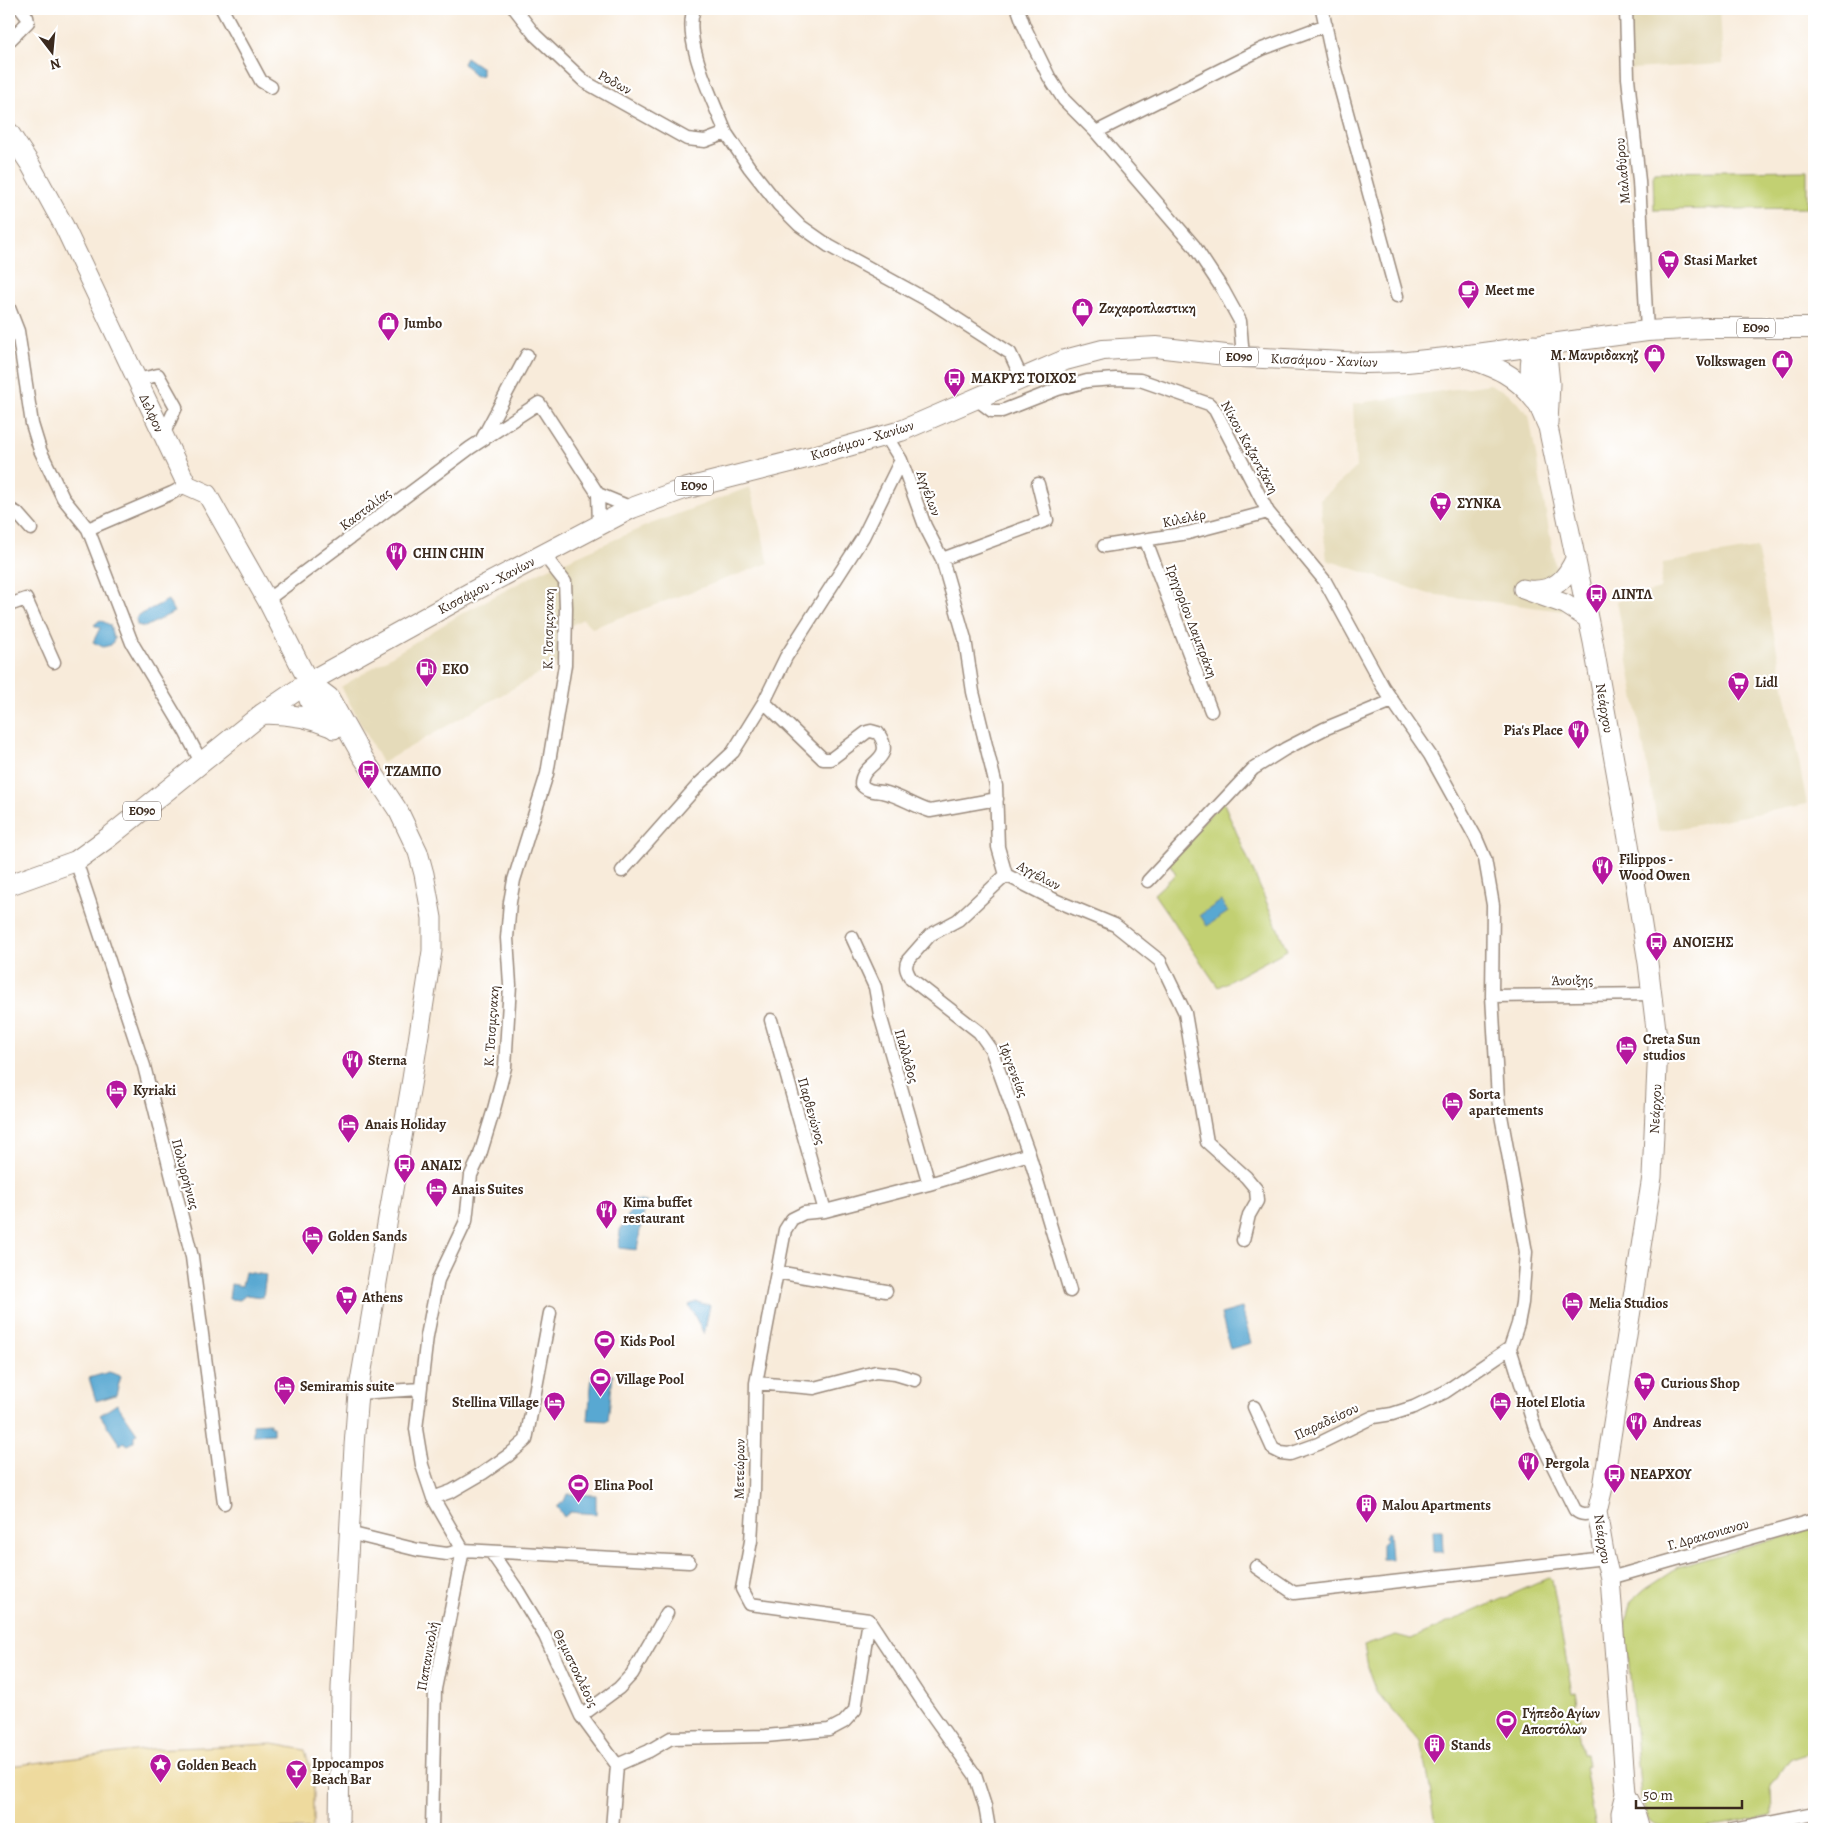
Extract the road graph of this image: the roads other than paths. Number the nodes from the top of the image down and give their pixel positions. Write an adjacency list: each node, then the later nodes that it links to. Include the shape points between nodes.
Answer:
1 (21, 9): 9 (street, via 28,22)
2 (222, 9): 10 (street, via 261,81)
3 (515, 9): 13 (street, Ροδων, via 536,36 585,82 687,139 705,142)
4 (694, 9): 13 (street, via 691,32 695,50)
5 (1018, 9): 12 (street, via 1049,77 1064,100)
6 (1322, 9): 8 (street)
7 (1626, 9): 17 (street, Μαλαθύρου)
8 (1326, 25): 12 (street, via 1262,49); 14 (street)
9 (9, 40)
10 (271, 87)
11 (9, 132): 29 (street, Δελφον, via 64,226 162,434)
12 (1096, 132): 21 (street, via 1194,246 1218,282 1240,321)
13 (724, 134): 22 (street, via 799,225 829,246 931,302 1010,353)
14 (1397, 296)
15 (9, 308): 36 (street, via 18,331 32,424 40,450 63,498)
16 (1814, 328): 17 (main road, Κισσάμου - Χανίων / ΕΟ90)
17 (1647, 331): 18 (main road, Κισσάμου - Χανίων / ΕΟ90)
18 (1540, 345): 20 (main road, Κισσάμου - Χανίων / ΕΟ90); 24 (street, Νεάρχου, via 1529,360 1529,371)
19 (527, 355): 26 (street, Κασταλίας)
20 (1463, 356): 21 (main road, Κισσάμου - Χανίων / ΕΟ90, via 1364,363); 24 (main road, via 1510,376)
21 (1243, 357): 22 (main road, Κισσάμου - Χανίων / ΕΟ90, via 1156,347 1103,350 1065,360)
22 (1022, 379): 23 (main road, Κισσάμου - Χανίων / ΕΟ90)
23 (975, 398): 25 (main road, Κισσάμου - Χανίων / ΕΟ90); 33 (street, Νίκου Καζαντζάκη, via 992,411 1002,411 1058,389 1087,381 1116,379 1140,380 1209,404)
24 (1543, 400): 40 (street, Νεάρχου)
25 (886, 436): 27 (street, Αγγέλων); 31 (main road, Κισσάμου - Χανίων / ΕΟ90, via 689,487)
26 (481, 442): 30 (street, Κασταλίας, via 539,403); 42 (street, Κασταλίας)
27 (901, 460): 41 (street, Αγγέλων, via 925,526); 48 (street, via 863,537 786,657)
28 (1038, 484): 41 (street, via 1047,520)
29 (179, 489): 36 (street); 42 (street, via 207,494)
30 (598, 494): 31 (street); 34 (street)
31 (632, 508): 34 (main road, Κισσάμου - Χανίων / ΕΟ90)
32 (9, 510): 35 (street, via 17,513)
33 (1268, 512): 37 (street, Κιλελέρ); 47 (street, Νίκου Καζαντζάκη, via 1325,581)
34 (599, 526): 39 (main road, Κισσάμου - Χανίων / ΕΟ90)
35 (31, 529)
36 (88, 529): 53 (street, via 132,643)
37 (1146, 541): 38 (street, Κιλελέρ); 49 (street, Γρηγορίου Λαμπράκη)
38 (1104, 546)
39 (544, 555): 46 (main road, Κισσάμου - Χανίων / ΕΟ90); 75 (street, Κ. Τσισμςνακη, via 565,582 565,665 546,774 510,902 507,938 510,985 505,1067 492,1117 471,1175 466,1221 438,1280)
40 (1576, 557): 44 (street, Νεάρχου); 44 (street, via 1560,582 1538,590 1524,589 1565,604)
41 (942, 559): 54 (street, Αγγέλων, via 964,639)
42 (267, 600): 46 (street)
43 (9, 604): 45 (street, via 26,599)
44 (1587, 618): 61 (street, Νεάρχου, via 1629,844)
45 (54, 662)
46 (309, 682): 50 (main road, Κισσάμου - Χανίων / ΕΟ90); 51 (street, via 311,705); 52 (street, via 329,697)
47 (1392, 701): 58 (street, via 1316,733 1253,769); 62 (street, Νίκου Καζαντζάκη, via 1430,756 1485,859 1493,905)
48 (764, 702): 54 (street, via 823,759 831,759 867,732 878,733 884,749 862,777 861,784 868,790 889,794 930,811); 56 (street, via 733,752 700,783)
49 (1211, 711)
50 (262, 714): 51 (main road, via 306,717); 53 (main road, Κισσάμου - Χανίων / ΕΟ90)
51 (330, 726): 52 (street)
52 (362, 756): 76 (street, via 393,802 418,852 432,918 432,951)
53 (201, 762): 55 (main road, Κισσάμου - Χανίων / ΕΟ90)
54 (997, 799): 57 (street, Αγγέλων, via 998,846)
55 (76, 862): 59 (main road, Κισσάμου - Χανίων / ΕΟ90); 79 (street, Πολυρρήνιας, via 144,1066 192,1257)
56 (622, 871)
57 (1006, 875): 64 (street, Ιφιγενείας, via 958,920 930,935 906,965 911,979 979,1032 991,1049); 67 (street, Αγγέλων, via 1057,902 1115,925 1160,961 1185,1013 1207,1142 1256,1189 1257,1201 1249,1215)
58 (1148, 881)
59 (9, 885)
60 (852, 937): 65 (street, Παλλάδος, via 875,986 880,1015)
61 (1652, 994): 62 (street, Άνοιξης); 80 (street, Νεάρχου, via 1658,1046 1652,1177)
62 (1492, 996): 72 (street, Νίκου Καζαντζάκη, via 1498,1099 1526,1252 1522,1303)
63 (771, 1020): 66 (street, Παρθενώνος)
64 (1029, 1154): 65 (street, Μετεώρων); 70 (street, Ιφιγενείας)
65 (929, 1184): 66 (street, Μετεώρων)
66 (825, 1211): 68 (street, Μετεώρων, via 804,1213 792,1219 785,1230)
67 (1243, 1240)
68 (777, 1272): 69 (street); 74 (street, Μετεώρων)
69 (886, 1291)
70 (1070, 1291)
71 (550, 1313): 78 (street, via 526,1440 483,1473)
72 (1510, 1348): 77 (street, Παραδείσου, via 1445,1392 1414,1407 1373,1417 1290,1454 1273,1449); 80 (street, via 1536,1432 1575,1510 1586,1515)
73 (915, 1380): 74 (street, via 876,1372 814,1388)
74 (756, 1383): 90 (street, Μετεώρων, via 751,1541 742,1589 746,1599 750,1604)
75 (420, 1389): 76 (street); 78 (street, Κ. Τσισμςνακη, via 416,1429 422,1464)
76 (358, 1392): 82 (street)
77 (1254, 1407)
78 (433, 1498): 83 (street, Κ. Τσισμςνακη)
79 (224, 1503)
80 (1597, 1512): 85 (street, Νεάρχου)
81 (1814, 1520): 88 (street, Γ. Δρακονιανου)
82 (349, 1534): 83 (street, via 418,1550 447,1554); 95 (street, via 339,1771 339,1822)
83 (463, 1550): 84 (street); 96 (street, Παπανικολή, via 434,1689)
84 (492, 1552): 86 (street); 91 (street, Θεμιστοκλέους, via 545,1636)
85 (1604, 1558): 87 (street, via 1294,1593); 88 (street, Νεάρχου)
86 (689, 1562)
87 (1256, 1567)
88 (1610, 1578): 93 (street, Νεάρχου)
89 (667, 1613): 91 (street, via 632,1674)
90 (869, 1620): 92 (street, via 855,1710 844,1722 829,1730 766,1736 671,1738); 98 (street, via 975,1775)
91 (581, 1716): 92 (street, Θεμιστοκλέους)
92 (617, 1765): 97 (street)
93 (1626, 1794): 99 (street, Νεάρχου, via 1620,1813); 100 (street, Νεάρχου)
94 (1814, 1813): 101 (street)
95 (342, 1829)
96 (432, 1829)
97 (612, 1829)
98 (989, 1829)
99 (1622, 1829)
100 (1640, 1829)
101 (1733, 1829)

